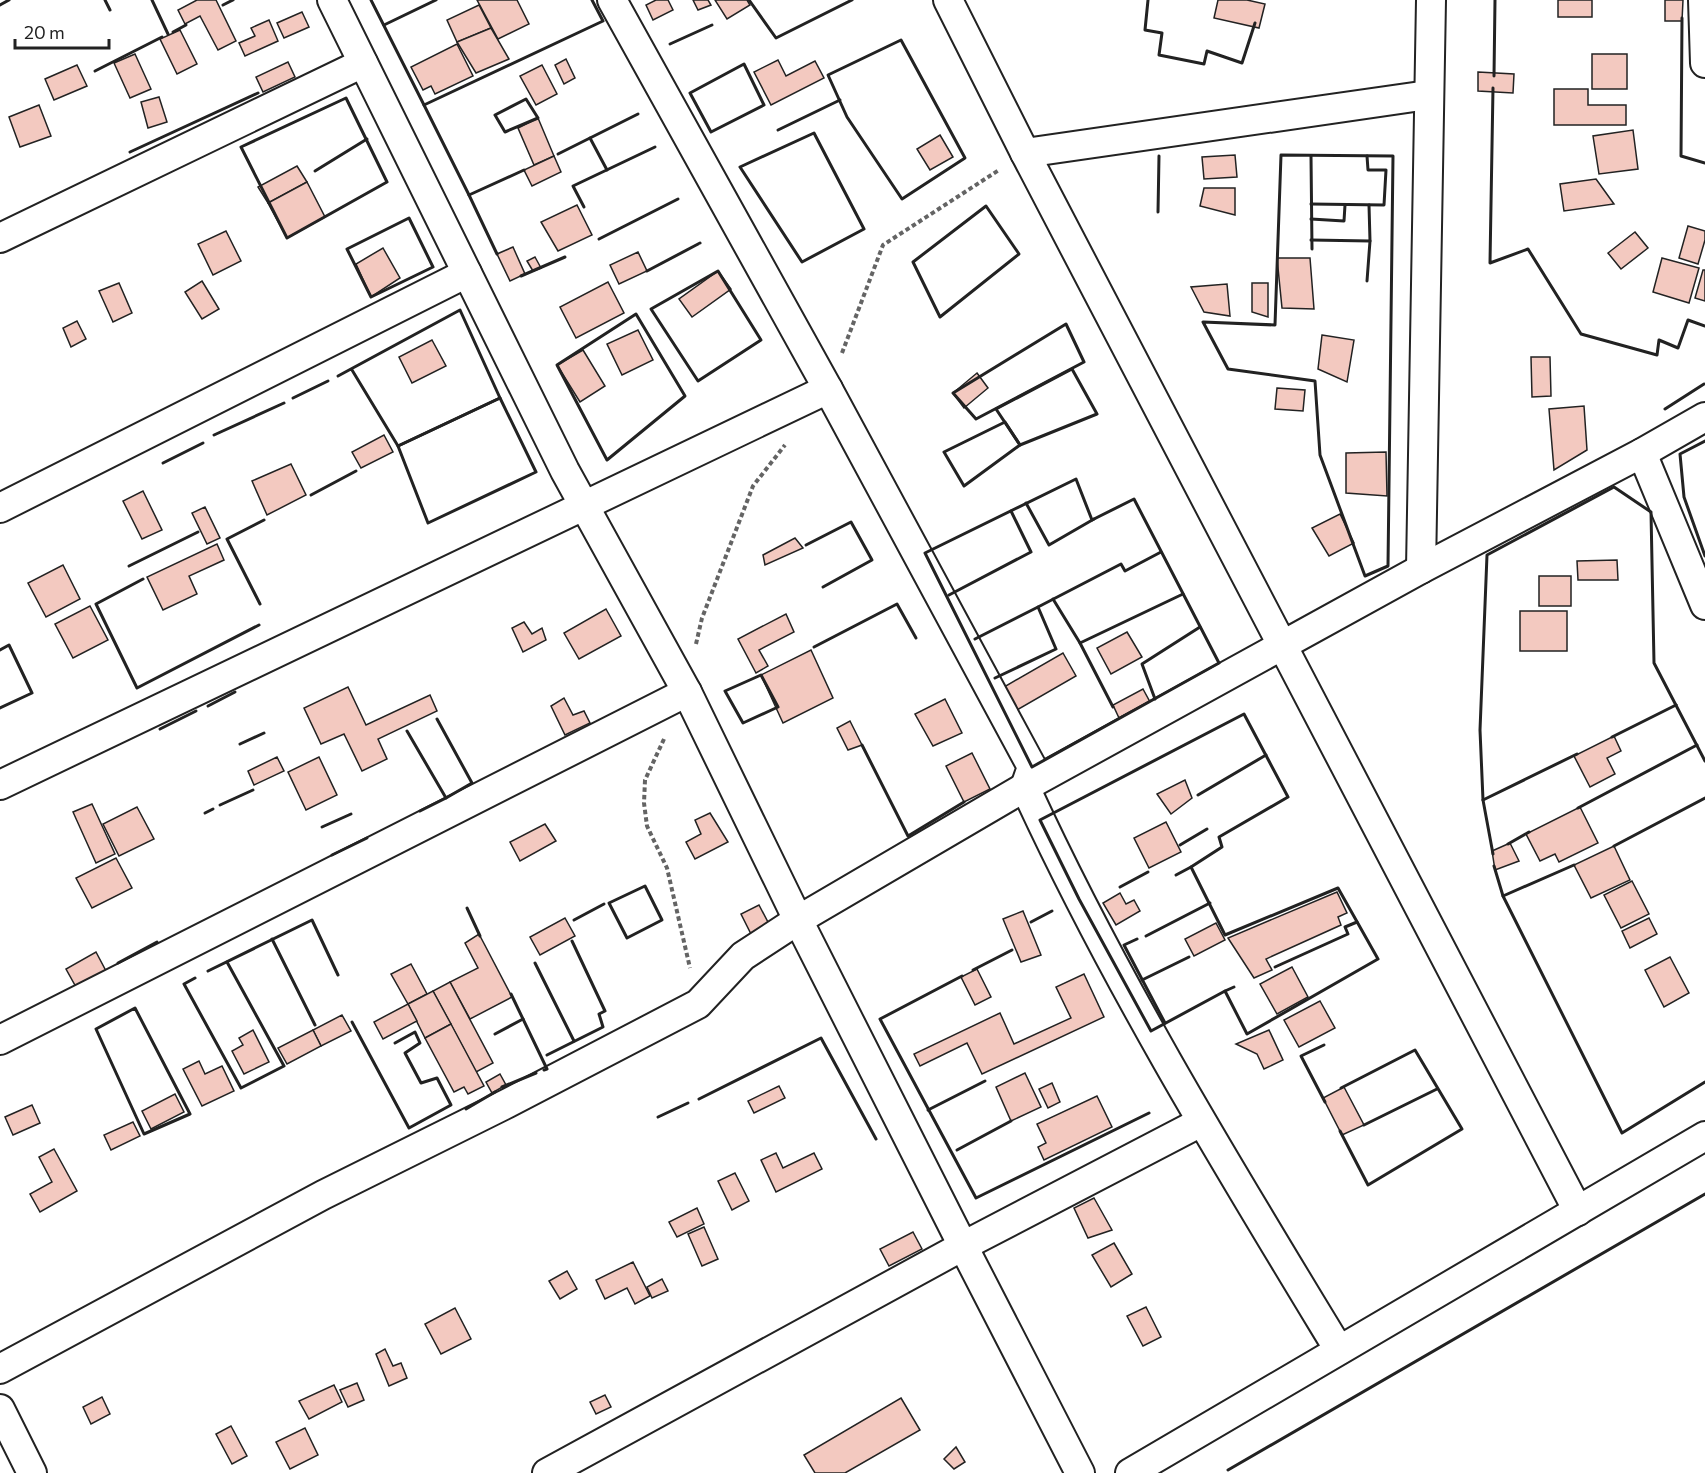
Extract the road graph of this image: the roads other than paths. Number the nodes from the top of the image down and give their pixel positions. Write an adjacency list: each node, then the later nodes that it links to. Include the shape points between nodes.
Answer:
1 (332, 0): 6 (street)
2 (612, 0): 12 (street)
3 (948, 0): 9 (street)
4 (1431, 0): 8 (street)
5 (1703, 0): 7 (street)
6 (363, 63): 10 (street); 11 (street)
7 (1705, 63)
8 (1428, 95): 9 (street); 17 (street)
9 (1025, 153): 19 (street)
10 (0, 238)
11 (467, 273): 15 (street); 16 (street)
12 (828, 389): 15 (street); 22 (street, via 1032,767)
13 (1705, 417): 14 (street)
14 (1642, 453): 17 (street); 18 (street)
15 (585, 505): 20 (street); 21 (street)
16 (0, 508)
17 (1421, 569): 19 (street)
18 (1705, 605)
19 (1281, 646): 22 (street); 27 (street)
20 (687, 692): 23 (street); 24 (street)
21 (0, 785)
22 (1025, 787): 23 (street); 25 (street, via 1079,899)
23 (798, 920): 28 (street); 30 (street, via 743,956 698,1004 323,1195)
24 (0, 1040)
25 (1201, 1122): 28 (street); 29 (street)
26 (1705, 1136): 27 (street)
27 (1578, 1211): 29 (street)
28 (963, 1246): 33 (street); 34 (street)
29 (1339, 1350): 35 (street)
30 (0, 1369)
31 (0, 1409): 32 (street)
32 (32, 1473)
33 (547, 1473)
34 (1080, 1473)
35 (1130, 1473)

